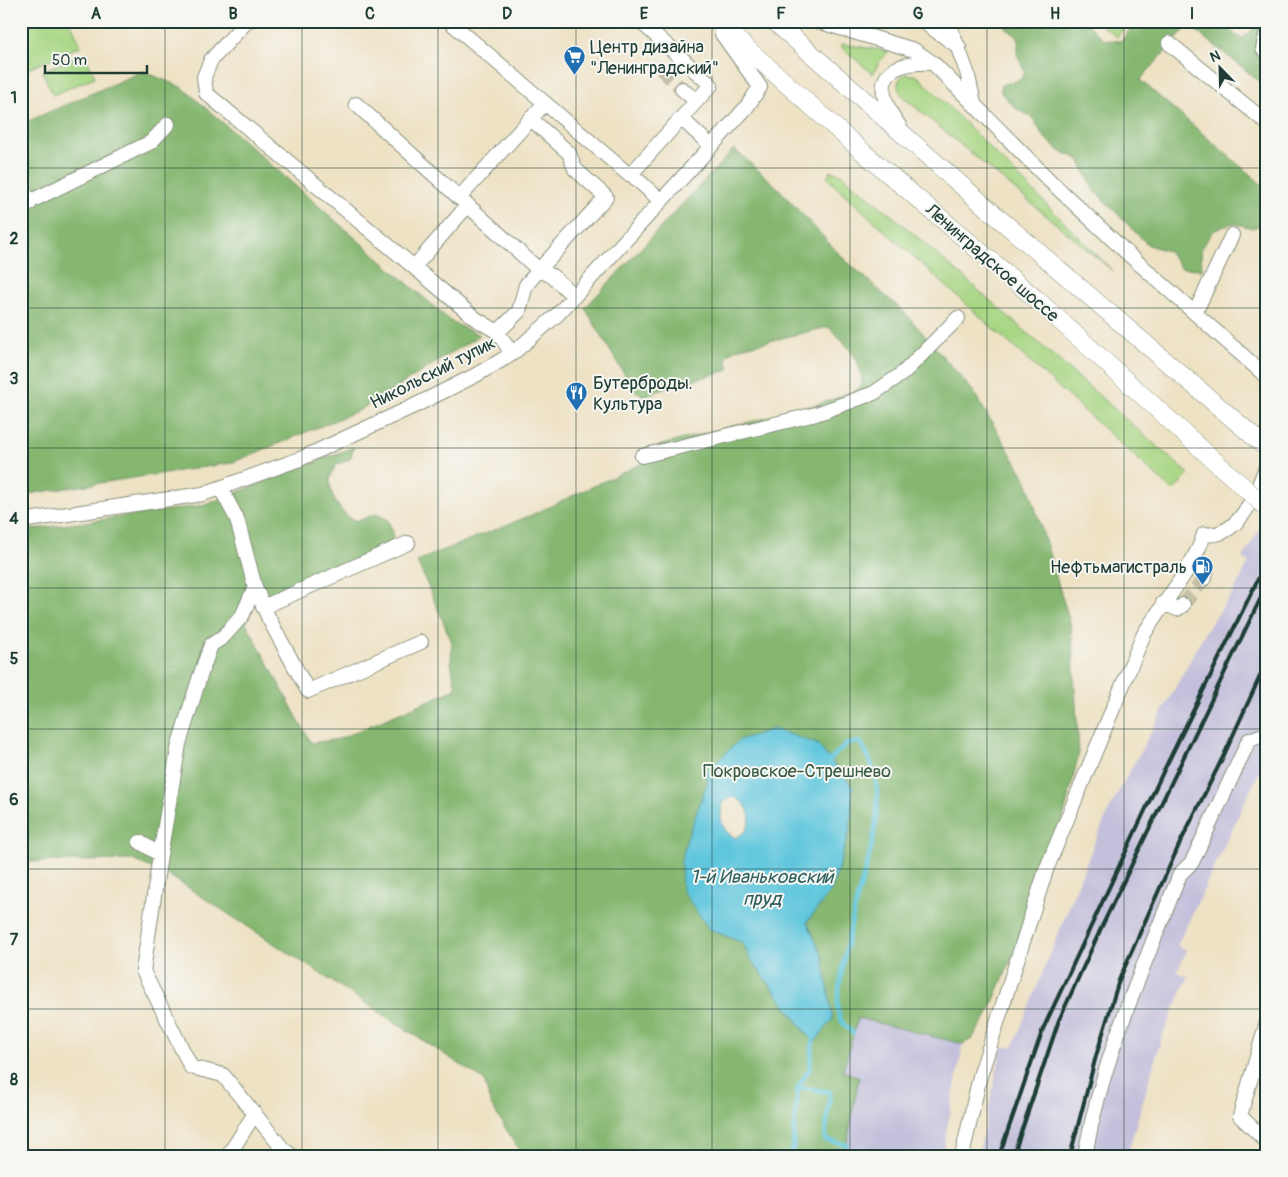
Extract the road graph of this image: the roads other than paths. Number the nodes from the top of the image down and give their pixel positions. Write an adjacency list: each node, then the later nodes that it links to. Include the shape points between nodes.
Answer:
1 (246, 21): 31 (street, via 211,60 204,77 206,93)
2 (449, 21): 16 (street)
3 (640, 21): 15 (street, via 711,86)
4 (714, 21): 24 (street, Никольский тупик, via 760,87); 43 (main road, Ленинградское шоссе, bridge, via 864,154 1036,299)
5 (774, 21): 23 (main road)
6 (817, 21): 13 (street, via 914,50)
7 (922, 21): 11 (street)
8 (948, 21): 11 (street)
9 (1267, 31): 12 (street, via 1262,49)
10 (1169, 43): 21 (street)
11 (959, 47): 17 (street)
12 (1267, 53)
13 (933, 63): 17 (street); 23 (street, via 900,65 887,77 884,97 893,117)
14 (682, 89): 15 (street)
15 (696, 101): 19 (street)
16 (545, 103): 20 (street); 25 (street)
17 (974, 103): 34 (street, via 1058,188)
18 (356, 104): 28 (street)
19 (681, 118): 24 (street); 25 (street)
20 (531, 119): 28 (street); 32 (street, via 569,153 574,169 606,198)
21 (1267, 123)
22 (168, 124): 29 (street, via 151,142)
23 (911, 142): 39 (main road)
24 (712, 146): 27 (street, Никольский тупик)
25 (631, 174): 27 (street)
26 (21, 185): 29 (street)
27 (661, 201): 33 (street, Никольский тупик)
28 (464, 202): 31 (street); 32 (street)
29 (26, 205)
30 (1232, 234): 34 (street)
31 (414, 268): 36 (street, via 476,319)
32 (539, 270): 33 (street, via 552,276); 36 (street, via 526,285 519,311)
33 (574, 296): 37 (street, Никольский тупик)
34 (1194, 313): 38 (street)
35 (958, 318): 40 (street, via 903,373 874,393 816,414)
36 (498, 332): 37 (street)
37 (512, 354): 42 (street, Никольский тупик, via 414,406 300,459)
38 (1267, 377)
39 (1267, 448)
40 (642, 456)
41 (1267, 465): 46 (street, via 1246,510 1224,530 1204,534)
42 (221, 489): 44 (street, Никольский тупик); 48 (street, via 237,519)
43 (1267, 508)
44 (21, 521)
45 (408, 544): 51 (street)
46 (1194, 558): 47 (street, via 1206,571); 49 (street)
47 (1205, 578)
48 (255, 587): 51 (street); 55 (street, via 242,616 211,645 200,676 179,744)
49 (1163, 603): 50 (street, via 1177,609); 61 (street, via 1143,636 1046,870 980,1076)
50 (1183, 605)
51 (263, 606): 52 (street, via 308,691)
52 (421, 642)
53 (1267, 737): 62 (street, via 1263,735 1250,740 1192,862 1180,874 1121,1023)
54 (140, 842): 55 (street)
55 (160, 855): 57 (street, via 143,971 191,1067 223,1075)
56 (1267, 1022): 58 (street, via 1240,1116)
57 (255, 1113): 59 (street); 60 (street)
58 (1267, 1142)
59 (228, 1156)
60 (292, 1156)
61 (962, 1156)
62 (1085, 1156)

